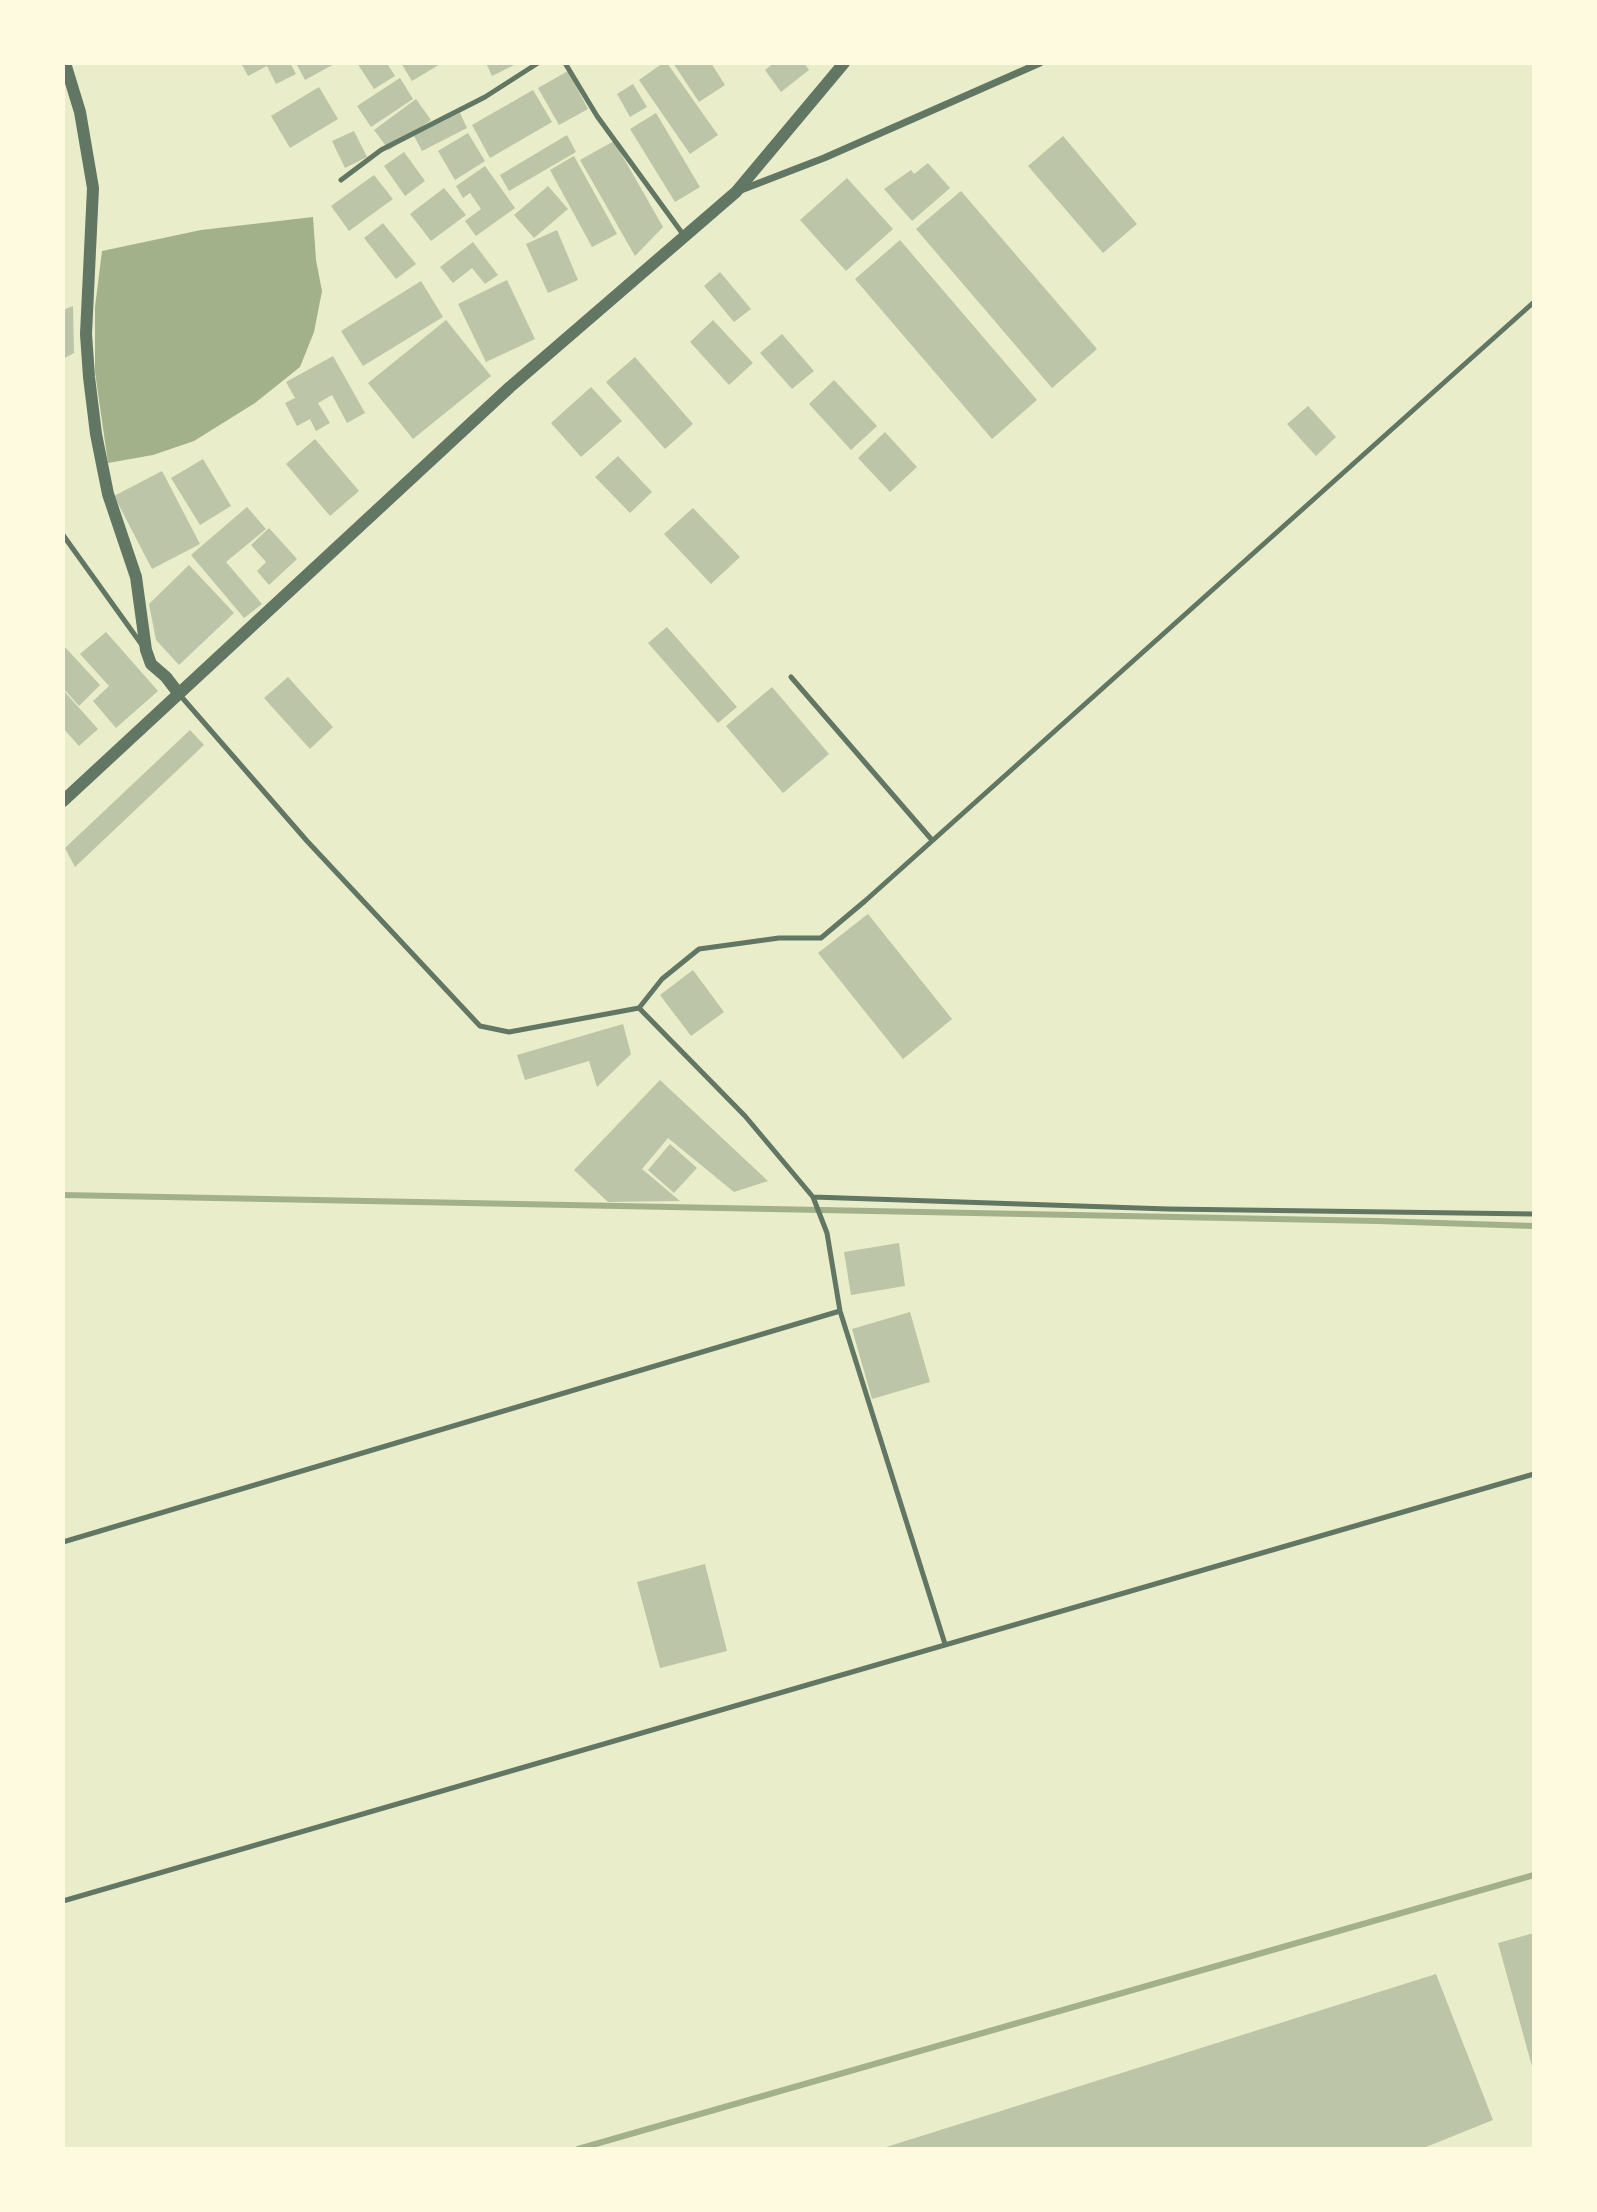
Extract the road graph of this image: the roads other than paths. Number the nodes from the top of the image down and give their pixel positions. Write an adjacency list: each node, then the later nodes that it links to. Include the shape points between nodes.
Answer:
1 (65, 63): 11 (street, via 80,111 93,188 86,334 96,434 108,494 136,577)
2 (538, 63): 6 (lane, via 485,97 381,150)
3 (565, 63): 8 (lane, via 597,116)
4 (844, 63): 7 (street)
5 (1040, 63): 7 (street)
6 (341, 180)
7 (736, 192): 8 (street)
8 (685, 237): 13 (street, via 510,387)
9 (1534, 302): 15 (lane)
10 (63, 535): 11 (lane)
11 (146, 650): 13 (street, via 151,664)
12 (791, 677): 15 (lane)
13 (179, 694): 14 (street); 16 (lane, via 307,841 480,1027 509,1032)
14 (63, 801)
15 (932, 840): 16 (lane, via 821,938 699,949 662,978)
16 (639, 1008): 17 (lane, via 745,1116)
17 (813, 1197): 18 (lane, via 1168,1209); 19 (lane, via 827,1233)
18 (1534, 1214)
19 (840, 1311): 21 (lane); 22 (lane)
20 (1534, 1474): 22 (lane)
21 (63, 1542)
22 (945, 1644): 23 (lane)
23 (63, 1901)

